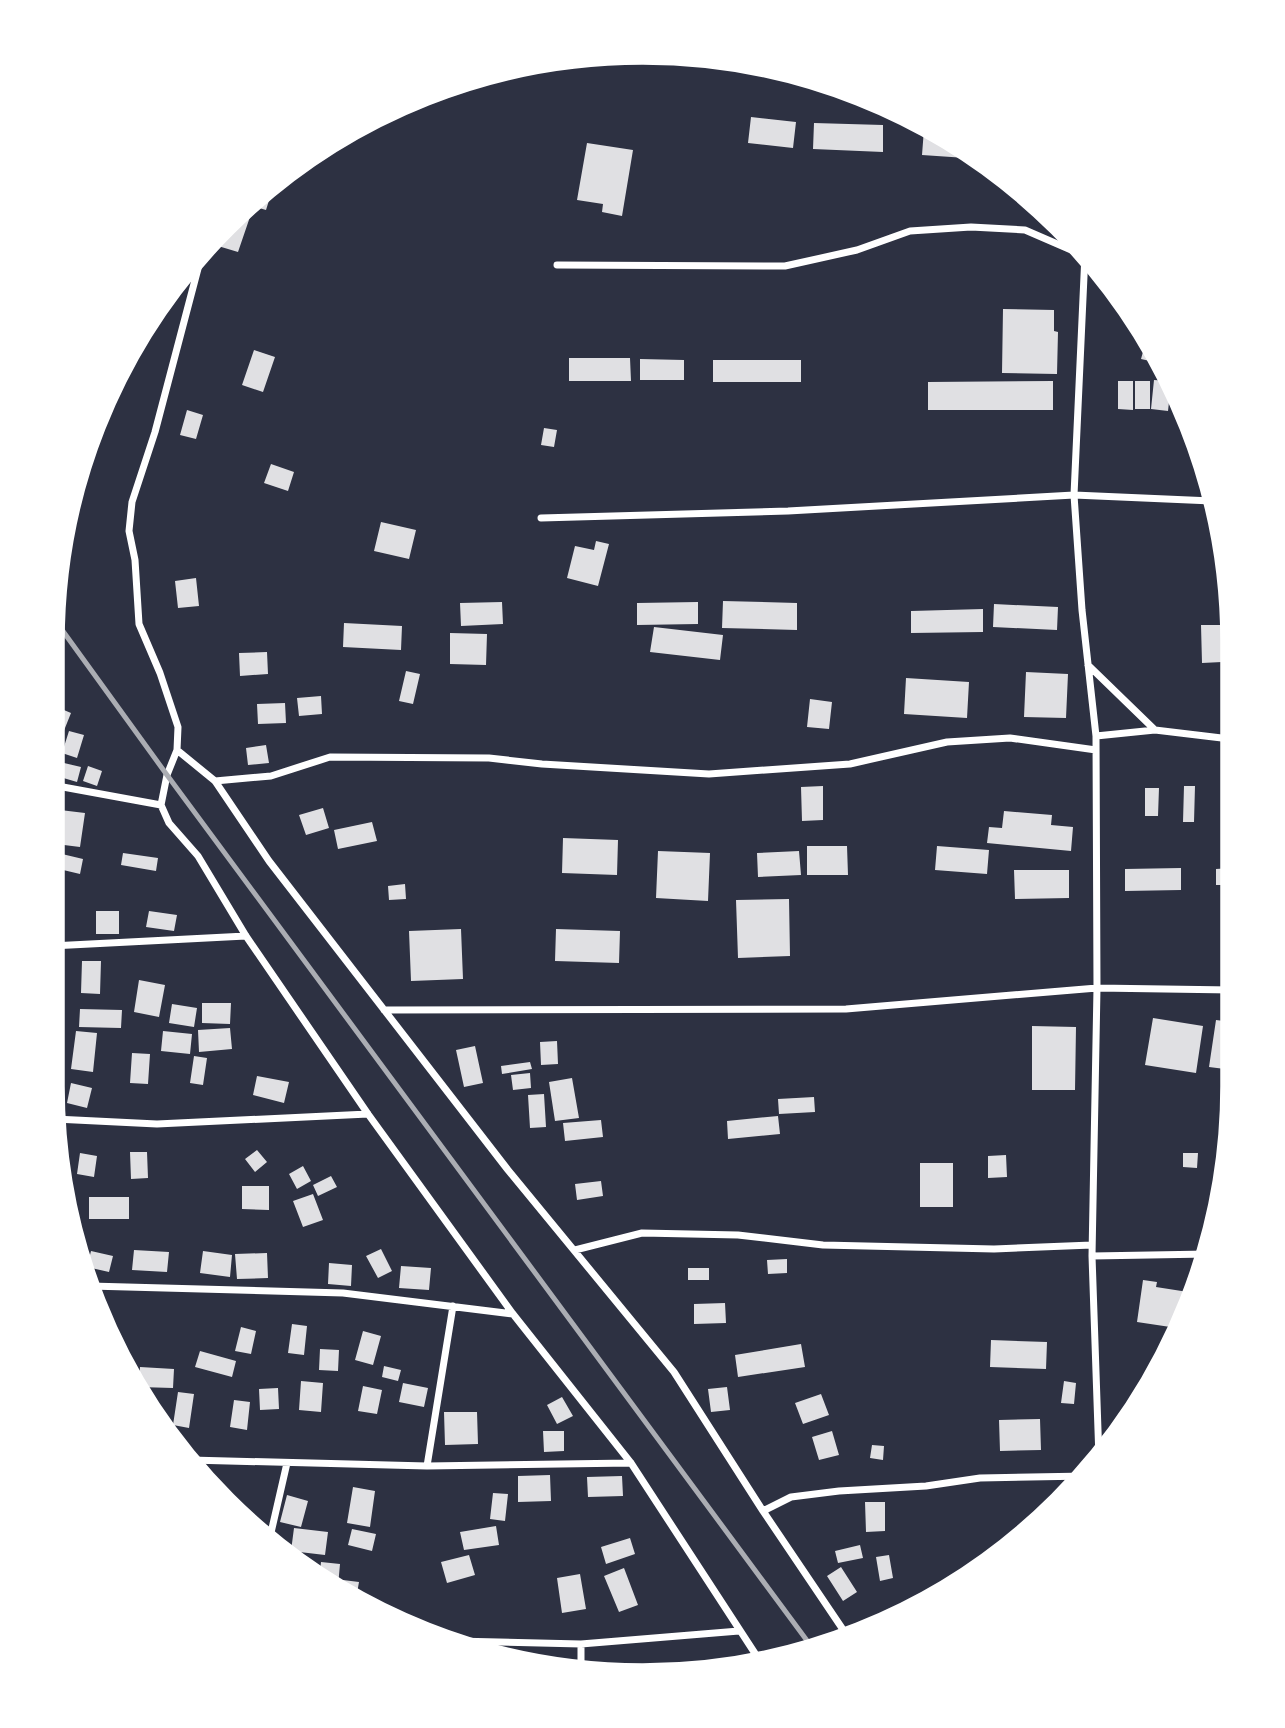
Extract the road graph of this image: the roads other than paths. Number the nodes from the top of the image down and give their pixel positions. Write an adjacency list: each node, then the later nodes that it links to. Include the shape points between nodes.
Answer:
1 (1065, 247): 2 (street, via 1025,230 971,227 910,231 857,250 785,266)
2 (557, 265)
3 (1084, 268): 5 (street)
4 (197, 273): 12 (street, via 132,502 129,531 139,624 178,727)
5 (1074, 495): 6 (street); 7 (street, via 788,511); 8 (street)
6 (1204, 501)
7 (541, 518)
8 (1088, 665): 9 (street); 10 (street)
9 (1155, 730): 10 (street); 11 (street)
10 (1096, 736): 13 (street)
11 (1222, 738)
12 (177, 750): 14 (street); 16 (street, via 166,775)
13 (1096, 750): 14 (street, via 1010,738 947,742 850,764 709,774 489,758 330,757 271,776); 19 (street)
14 (215, 781): 21 (street, via 269,861)
15 (63, 787): 16 (street)
16 (161, 805): 17 (street)
17 (246, 936): 18 (street); 22 (street)
18 (63, 945)
19 (1097, 988): 20 (street); 21 (street, via 846,1009); 24 (street)
20 (1222, 989)
21 (384, 1010): 25 (street)
22 (368, 1114): 23 (street, via 158,1124); 30 (street)
23 (64, 1119)
24 (1092, 1245): 25 (street, via 995,1249 823,1245 738,1235 642,1233); 27 (street)
25 (575, 1250): 37 (street, via 674,1372)
26 (1196, 1254): 27 (street)
27 (1092, 1256): 31 (street)
28 (99, 1286): 29 (street, via 343,1293)
29 (453, 1307): 30 (street); 35 (street)
30 (513, 1314): 34 (street)
31 (1098, 1443)
32 (201, 1460): 33 (street)
33 (287, 1463): 35 (street); 38 (street)
34 (631, 1463): 35 (street); 40 (street)
35 (427, 1466)
36 (1070, 1476): 37 (street, via 980,1478 839,1491 791,1497)
37 (763, 1511): 39 (street)
38 (272, 1530)
39 (843, 1629)
40 (739, 1631): 42 (street); 43 (street)
41 (484, 1642): 42 (street)
42 (581, 1644): 44 (street)
43 (755, 1654)
44 (581, 1661)

